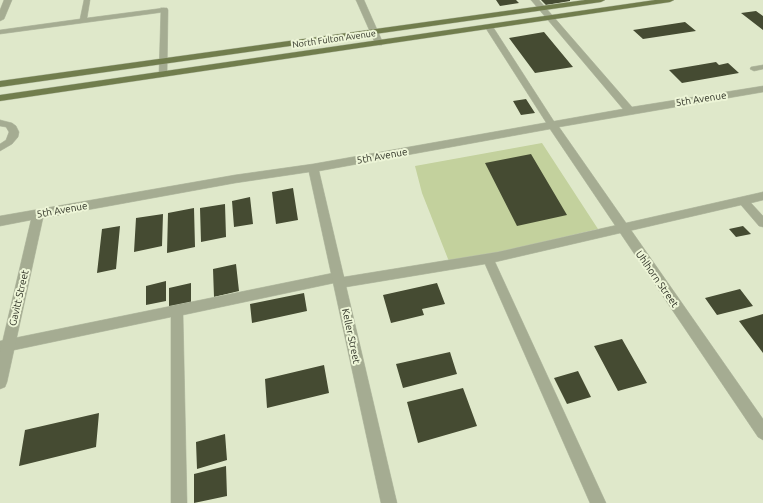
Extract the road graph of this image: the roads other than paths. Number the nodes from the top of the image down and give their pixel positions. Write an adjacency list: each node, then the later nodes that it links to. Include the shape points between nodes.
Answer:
1 (8, 0): 10 (street)
2 (87, 0): 11 (lane)
3 (360, 0): 13 (street)
4 (535, 0): 7 (street)
5 (601, 0): 7 (main road, North Fulton Avenue)
6 (670, 0): 9 (main road, North Fulton Avenue)
7 (543, 8): 9 (street); 13 (main road, North Fulton Avenue)
8 (164, 10): 11 (lane); 16 (street)
9 (552, 17): 12 (main road, North Fulton Avenue); 23 (street)
10 (0, 19)
11 (83, 21): 14 (lane)
12 (489, 27): 15 (main road, North Fulton Avenue); 25 (lane)
13 (374, 31): 15 (street); 16 (main road, North Fulton Avenue)
14 (0, 32)
15 (378, 43): 19 (main road, North Fulton Avenue)
16 (163, 61): 19 (street); 20 (main road, North Fulton Avenue)
17 (763, 67): 18 (lane)
18 (754, 69)
19 (163, 74): 22 (main road, North Fulton Avenue)
20 (0, 84)
21 (762, 91): 23 (street, 5th Avenue)
22 (0, 98)
23 (630, 111): 25 (street, 5th Avenue)
24 (0, 123): 26 (lane, via 9,125 14,132 9,142)
25 (552, 125): 27 (street, 5th Avenue); 33 (street, Uhlhorn Street)
26 (0, 148)
27 (313, 168): 30 (street, 5th Avenue); 35 (street, Keller Street)
28 (763, 196): 29 (lane)
29 (743, 200): 32 (lane); 33 (lane)
30 (38, 215): 31 (street, 5th Avenue); 37 (street, Gavitt Street)
31 (0, 221)
32 (763, 223)
33 (622, 227): 34 (lane); 39 (street, Uhlhorn Street)
34 (488, 258): 35 (lane); 42 (lane)
35 (339, 280): 36 (lane); 41 (street, Keller Street)
36 (177, 310): 37 (lane); 40 (lane)
37 (4, 346): 38 (street, Gavitt Street)
38 (0, 382)
39 (763, 432)
40 (179, 503)
41 (389, 503)
42 (598, 503)

